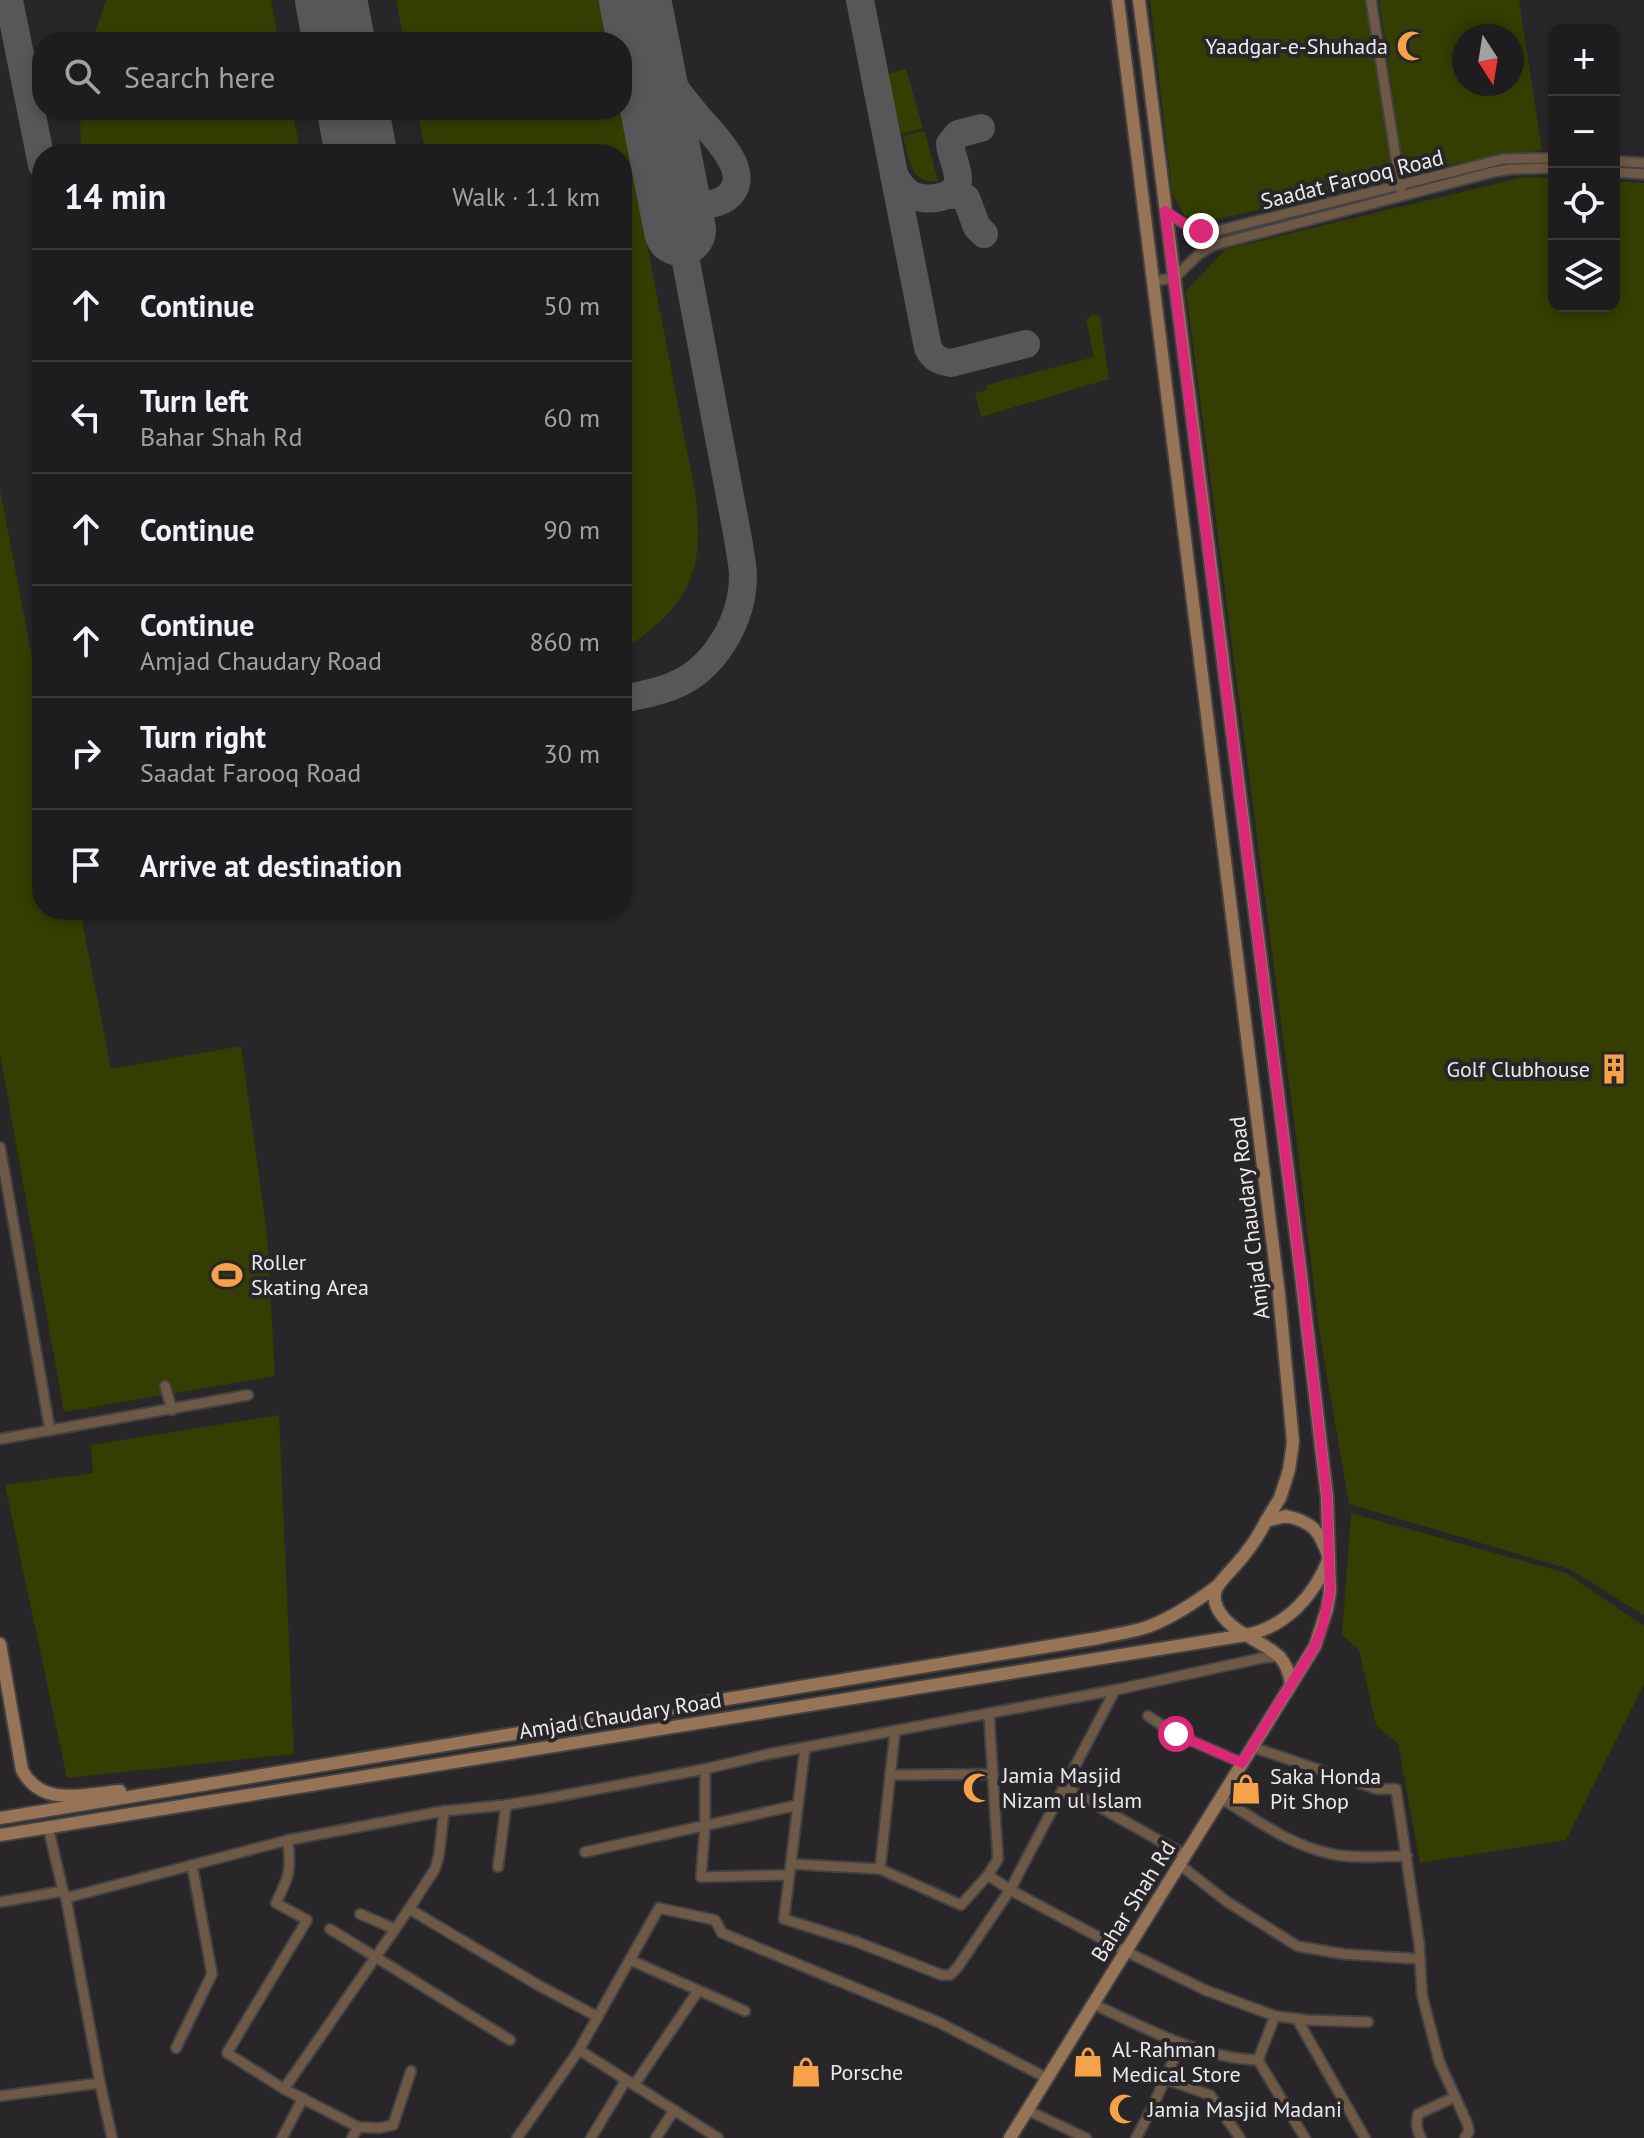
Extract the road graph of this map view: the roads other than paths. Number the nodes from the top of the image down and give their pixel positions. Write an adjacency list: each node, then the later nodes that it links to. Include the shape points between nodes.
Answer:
1 (1118, 0): 14 (main road, Amjad Chaudary Road)
2 (1139, 0): 12 (main road, Amjad Chaudary Road)
3 (1371, 0): 10 (street)
4 (1548, 158): 10 (street, Saadat Farooq Road, via 1503,159)
5 (1620, 161): 6 (street)
6 (1644, 163)
7 (1548, 168): 11 (street, Saadat Farooq Road, via 1493,172)
8 (1620, 172): 9 (street)
9 (1644, 174)
10 (1400, 185): 11 (street); 12 (street, Saadat Farooq Road, via 1213,232 1188,226)
11 (1402, 196): 13 (street, Saadat Farooq Road, via 1214,245)
12 (1165, 211): 13 (main road, Amjad Chaudary Road)
13 (1174, 278): 14 (street); 22 (main road, Amjad Chaudary Road, via 1301,1275 1327,1497)
14 (1154, 281): 21 (main road, Amjad Chaudary Road, via 1292,1412 1289,1470)
15 (0, 1147): 19 (street)
16 (165, 1386): 18 (street)
17 (248, 1395): 18 (street)
18 (172, 1410): 19 (street)
19 (50, 1430): 20 (street)
20 (0, 1439)
21 (1266, 1521): 22 (main road, via 1286,1516 1304,1520 1316,1530); 23 (main road)
22 (1329, 1558): 24 (main road, via 1323,1575 1296,1609); 27 (main road, Amjad Chaudary Road, via 1330,1592 1322,1628)
23 (1217, 1586): 24 (main road, via 1220,1612); 38 (main road, Amjad Chaudary Road, via 1147,1627 1099,1638)
24 (1246, 1635): 26 (main road); 46 (main road, Amjad Chaudary Road)
25 (0, 1644): 38 (main road, via 22,1770 34,1787 58,1796)
26 (1281, 1656): 27 (main road); 28 (street)
27 (1291, 1684): 32 (main road, Bahar Shah Rd)
28 (1115, 1690): 29 (street); 39 (street)
29 (989, 1714): 31 (street); 36 (street)
30 (1148, 1716): 34 (street)
31 (895, 1731): 33 (street); 37 (street)
32 (1252, 1747): 34 (main road, Bahar Shah Rd); 50 (street, via 1377,1789 1396,1789)
33 (805, 1748): 35 (street); 42 (street)
34 (1242, 1763): 40 (main road, Bahar Shah Rd)
35 (705, 1769): 41 (street); 45 (street)
36 (993, 1774): 37 (street); 56 (street, via 998,1859)
37 (890, 1775): 55 (street)
38 (205, 1785): 44 (main road, Amjad Chaudary Road)
39 (1064, 1787): 51 (street); 57 (street)
40 (1220, 1798): 50 (street, via 1313,1850); 51 (main road, Bahar Shah Rd)
41 (506, 1805): 43 (street); 53 (street)
42 (798, 1805): 45 (street); 54 (street)
43 (444, 1811): 48 (street); 60 (street, via 435,1869)
44 (0, 1818)
45 (705, 1826): 49 (street); 54 (street, via 701,1877)
46 (48, 1827): 47 (main road, Amjad Chaudary Road); 58 (street)
47 (0, 1835)
48 (288, 1840): 52 (street); 85 (street, via 291,1866 276,1903 307,1920 227,2053)
49 (585, 1852)
50 (1407, 1856): 66 (street)
51 (1182, 1860): 64 (main road, Bahar Shah Rd); 66 (street, via 1226,1901 1297,1946)
52 (192, 1865): 58 (street); 77 (street, via 212,1974)
53 (498, 1867)
54 (790, 1869): 55 (street); 57 (street, via 784,1919 942,1975 957,1968)
55 (880, 1869): 56 (street, via 961,1905)
56 (988, 1875): 57 (street)
57 (1010, 1890): 64 (street)
58 (65, 1894): 59 (street); 83 (street)
59 (0, 1902)
60 (409, 1909): 63 (street); 72 (street)
61 (360, 1914): 63 (street)
62 (330, 1929): 65 (street)
63 (395, 1929): 65 (street)
64 (1125, 1951): 69 (main road, Bahar Shah Rd); 71 (street)
65 (376, 1957): 75 (street); 85 (street)
66 (1420, 1959): 87 (street, via 1422,1995 1439,2061)
67 (630, 1960): 68 (street); 72 (street); 81 (street, via 659,1908 715,1920 722,1933 938,2022)
68 (698, 1991): 70 (street); 84 (street)
69 (1093, 2004): 76 (street); 81 (main road, Bahar Shah Rd)
70 (745, 2011)
71 (1275, 2016): 73 (street); 79 (street)
72 (598, 2017): 78 (street)
73 (1297, 2019): 74 (street); 104 (street)
74 (1368, 2022)
75 (510, 2040)
76 (1181, 2043): 79 (street); 82 (street)
77 (176, 2048)
78 (579, 2050): 84 (street); 95 (street)
79 (1258, 2060): 103 (street)
80 (411, 2071): 91 (street, via 393,2125)
81 (1047, 2078): 90 (main road, Bahar Shah Rd)
82 (1165, 2079): 101 (street); 102 (street, via 1210,2095)
83 (100, 2083): 86 (street); 92 (street)
84 (630, 2083): 89 (street); 96 (street)
85 (284, 2089): 88 (street)
86 (0, 2096)
87 (1455, 2097): 105 (street, via 1418,2114); 106 (street, via 1469,2131)
88 (303, 2098): 91 (street); 93 (street)
89 (674, 2110): 97 (street); 98 (street)
90 (1027, 2110): 99 (main road, Bahar Shah Rd); 100 (street)
91 (358, 2127): 94 (street)
92 (112, 2138)
93 (282, 2138)
94 (352, 2138)
95 (517, 2138)
96 (591, 2138)
97 (656, 2138)
98 (718, 2138)
99 (1010, 2138)
100 (1086, 2138)
101 (1136, 2138)
102 (1240, 2138)
103 (1305, 2138)
104 (1365, 2138)
105 (1421, 2138)
106 (1465, 2138)

